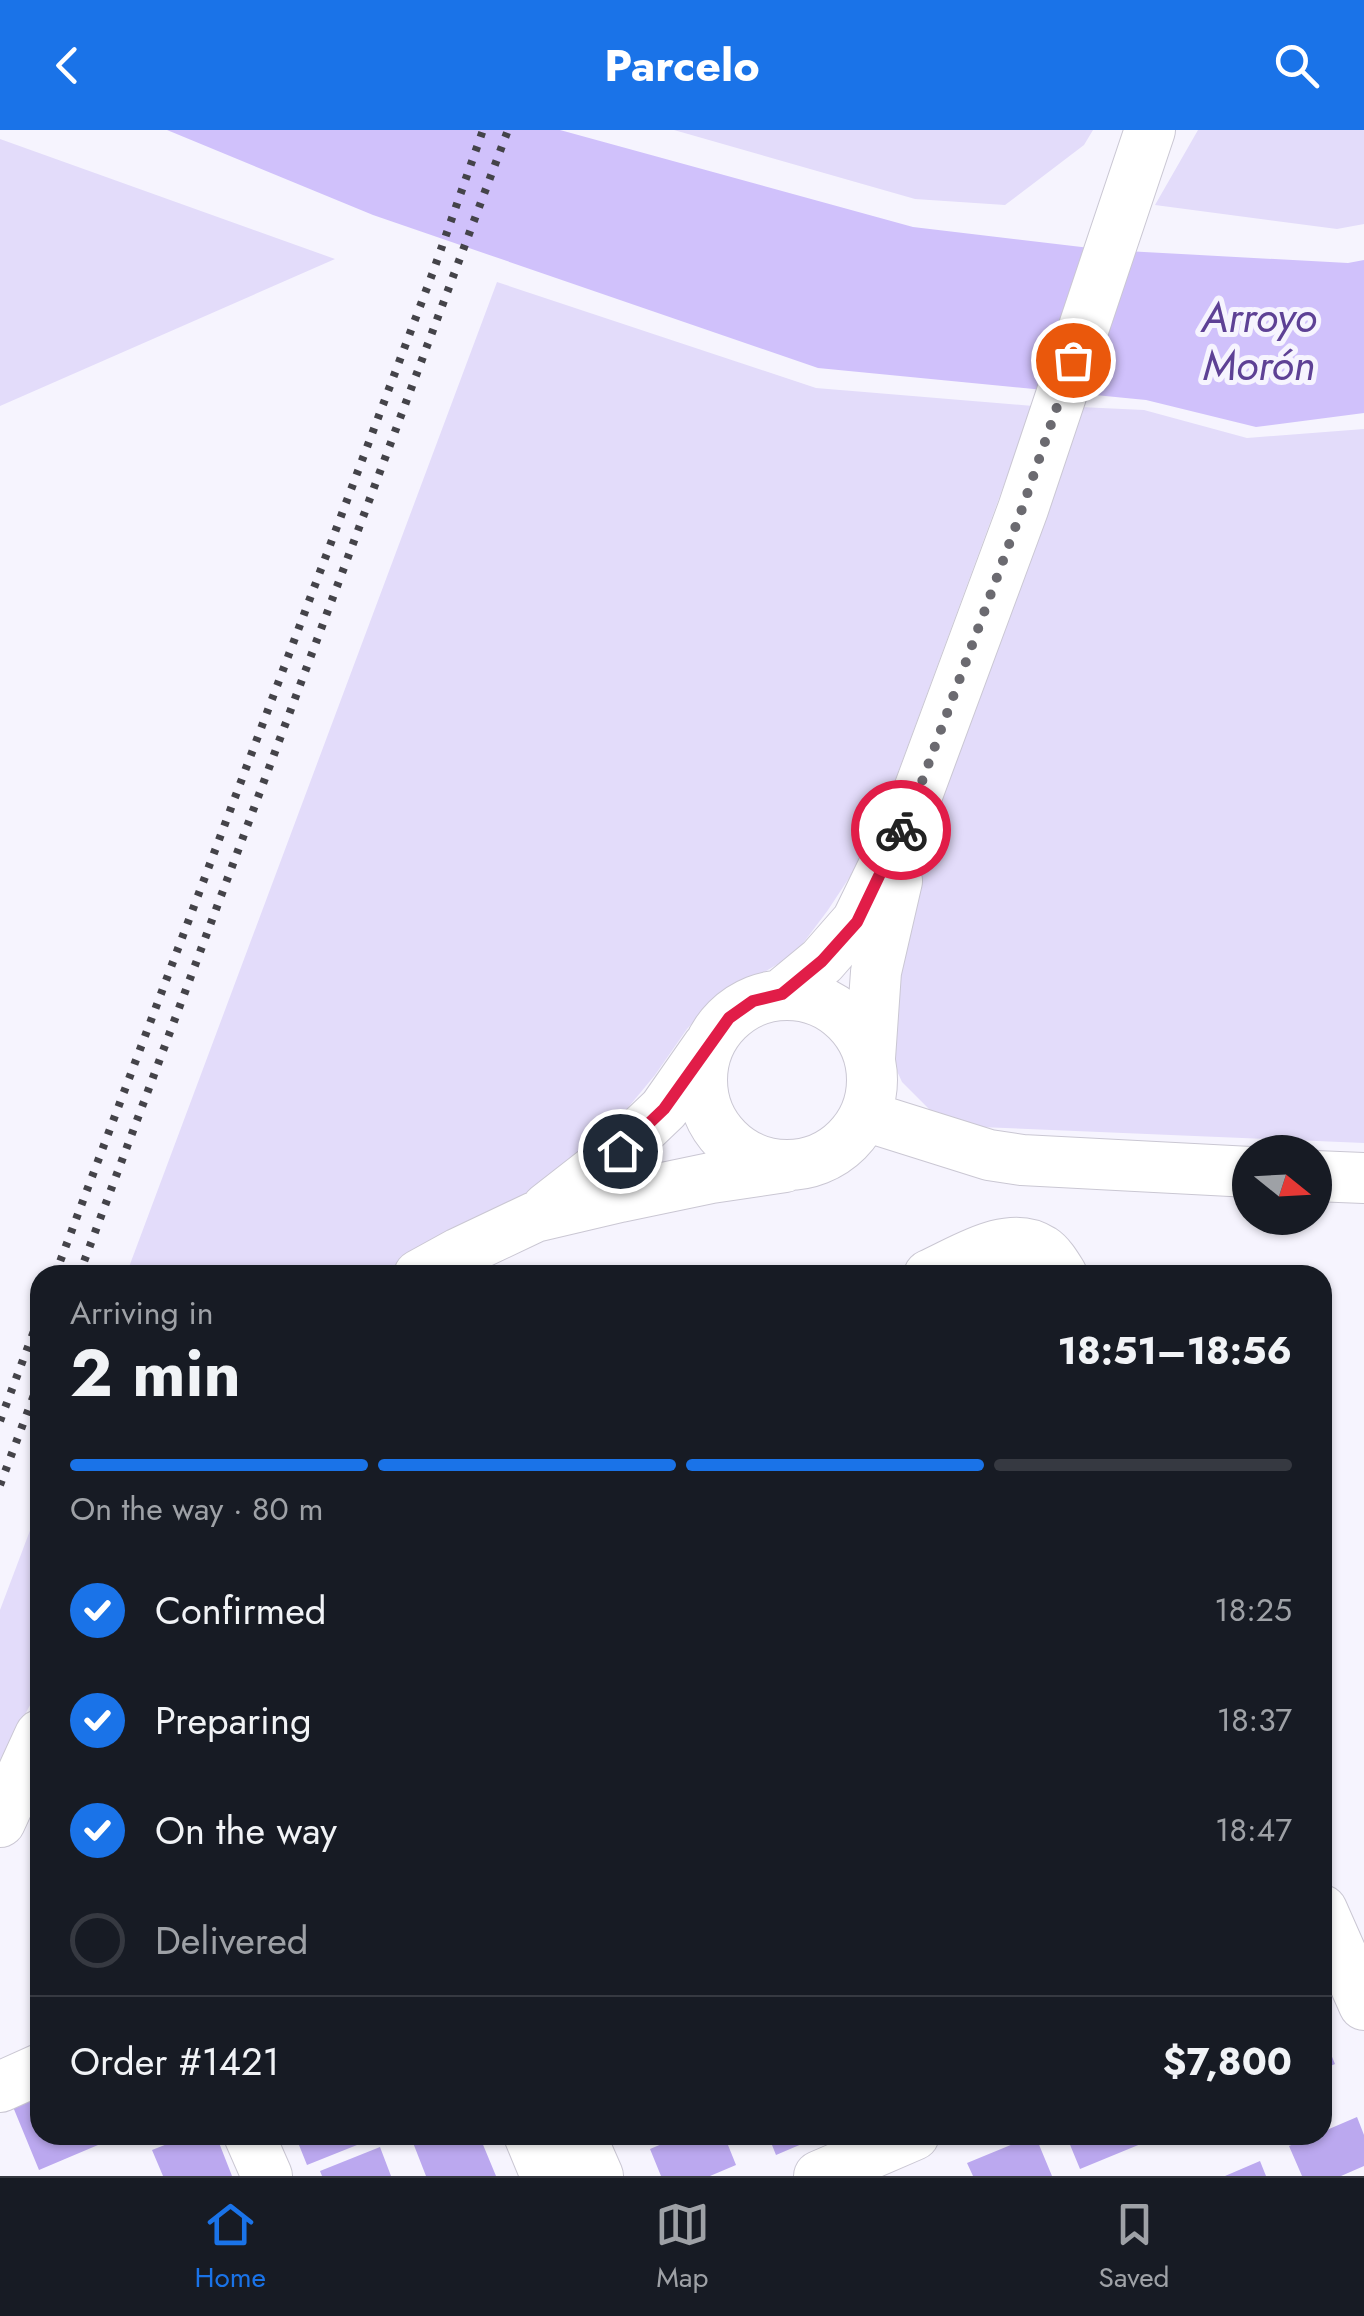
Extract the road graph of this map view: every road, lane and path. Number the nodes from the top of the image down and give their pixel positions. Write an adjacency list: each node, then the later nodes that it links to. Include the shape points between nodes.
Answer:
1 (1149, 133): 2 (street)
2 (913, 806): 3 (street, via 857,922); 5 (street, via 876,972)
3 (782, 994): 4 (street, via 753,1001); 5 (street, via 837,1010)
4 (711, 1042): 7 (street, via 703,1094 728,1142 776,1166); 11 (street, via 664,1109)
5 (870, 1058): 6 (street, via 873,1088)
6 (865, 1116): 7 (street, via 829,1156); 8 (street, via 988,1155)
7 (803, 1165): 11 (street)
8 (1232, 1171)
9 (1332, 1177): 10 (street)
10 (1364, 1178)
11 (535, 1217): 12 (street)
12 (437, 1265)
13 (951, 1265): 14 (street, via 1002,1242 1044,1251)
14 (1054, 1265)
15 (30, 1757): 16 (street)
16 (0, 1822)
17 (1336, 1932): 18 (street)
18 (1364, 2005)
19 (30, 2074): 20 (street)
20 (0, 2087)
21 (254, 2145): 25 (street)
22 (533, 2145): 26 (street)
23 (584, 2145): 27 (street)
24 (891, 2145): 28 (street)
25 (268, 2176)
26 (546, 2176)
27 (598, 2176)
28 (819, 2176)

